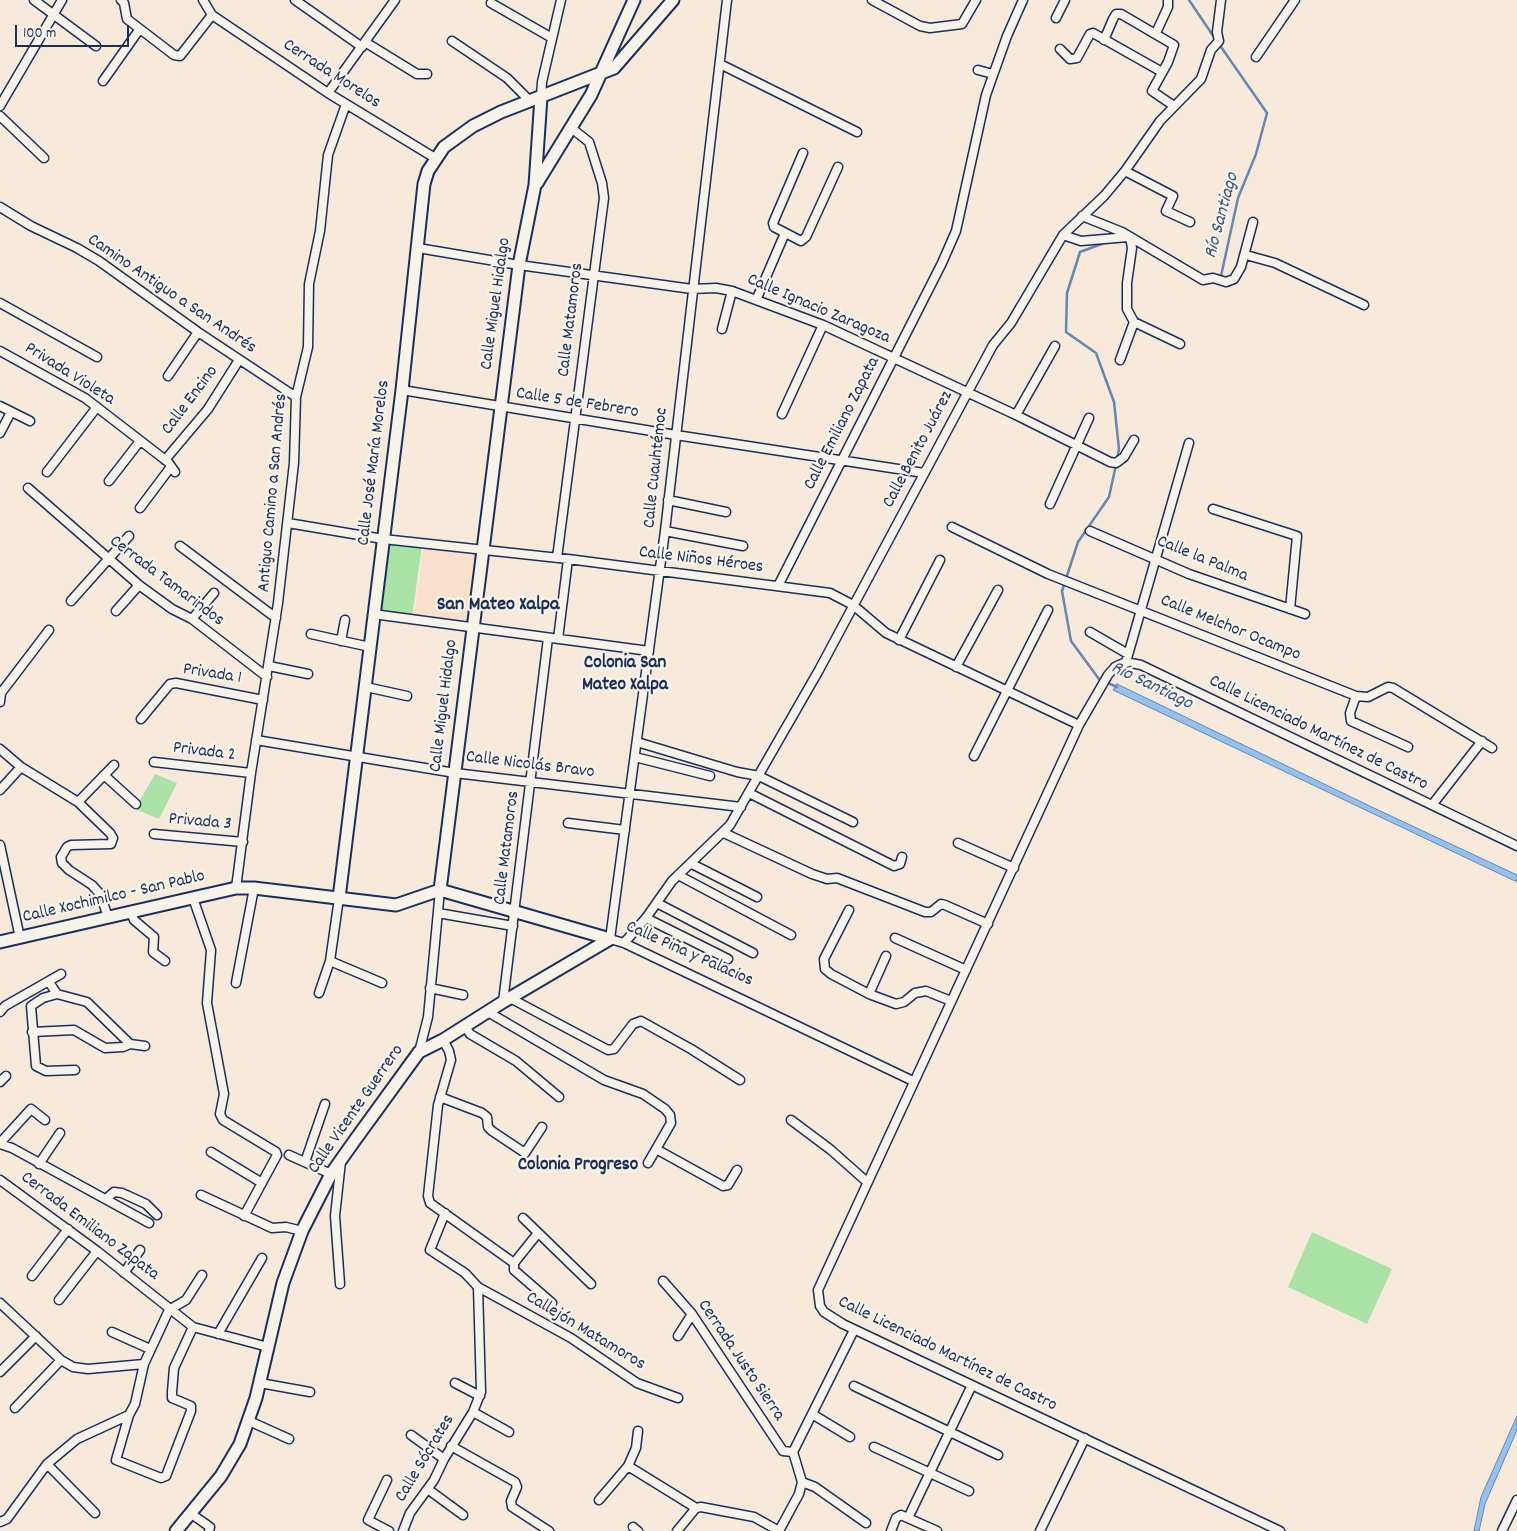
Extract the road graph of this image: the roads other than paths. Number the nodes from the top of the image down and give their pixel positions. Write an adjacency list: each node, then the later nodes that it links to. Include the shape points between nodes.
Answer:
1 (34, 0): 19 (street)
2 (62, 0): 19 (street)
3 (121, 0): 22 (street, via 126,7 127,19)
4 (203, 0): 20 (street)
5 (295, 0): 27 (street)
6 (395, 0): 27 (street)
7 (561, 0): 24 (street)
8 (634, 0): 36 (main road, Calle Miguel Hidalgo)
9 (673, 0): 36 (main road, Calle José María Morelos, via 624,58)
10 (727, 0): 31 (street, Calle Cuauhtémoc)
11 (872, 0): 12 (street, via 920,26 930,28 962,24)
12 (976, 0)
13 (1022, 0): 35 (street, Calle Emiliano Zapata)
14 (1065, 0): 21 (street)
15 (1168, 0): 23 (street)
16 (1221, 0): 42 (street, Calle Benito Juárez, via 1215,46 1201,79)
17 (1295, 0): 30 (street)
18 (490, 3): 24 (street)
19 (55, 14): 28 (street); 41 (street)
20 (212, 15): 22 (street, via 180,56); 38 (street, Cerrada Morelos)
21 (1056, 18)
22 (139, 30): 37 (street)
23 (1156, 33): 25 (street, via 1116,14); 33 (street, via 1174,45)
24 (552, 38): 39 (street)
25 (1104, 40): 29 (street, via 1097,34 1090,34 1080,55 1073,59); 33 (street)
26 (452, 41): 39 (street)
27 (363, 45): 34 (street, via 417,74); 38 (street)
28 (96, 46)
29 (1060, 49)
30 (1256, 57)
31 (720, 64): 45 (street); 63 (street, Calle Cuauhtémoc)
32 (978, 70): 35 (street)
33 (1162, 72): 42 (street, via 1152,91)
34 (427, 74)
35 (993, 74): 76 (street, Calle Emiliano Zapata, via 956,231)
36 (600, 75): 39 (main road, Calle José María Morelos); 44 (main road, Calle Miguel Hidalgo)
37 (103, 81)
38 (328, 93): 40 (street, Cerrada Morelos)
39 (536, 99): 48 (main road, Calle José María Morelos, via 473,126); 51 (main road, Calle Miguel Hidalgo)
40 (346, 104): 48 (street, Cerrada Morelos); 82 (street, Antiguo Camino a San Andrés, via 334,135 325,174 320,231 309,284 308,347)
41 (0, 106)
42 (1174, 106): 50 (street, Calle Benito Juárez)
43 (0, 116): 47 (street)
44 (570, 127): 51 (main road, Calle Miguel Hidalgo); 62 (street, Calle Matamoros, via 589,142 604,190)
45 (857, 132)
46 (804, 153): 56 (street, via 773,223)
47 (44, 158)
48 (435, 158): 59 (main road, Calle José María Morelos, via 424,184)
49 (838, 167): 56 (street, via 804,240)
50 (1125, 171): 53 (street, Calle Benito Juárez); 54 (street, via 1173,196 1166,211)
51 (535, 186): 61 (main road, Calle Miguel Hidalgo)
52 (0, 207): 71 (street, Camino Antiguo a San Andrés, via 99,261)
53 (1082, 216): 57 (street, Calle Benito Juárez); 58 (street)
54 (1190, 222)
55 (1253, 222): 60 (street)
56 (785, 233): 65 (street)
57 (1063, 235): 58 (street, via 1081,241); 81 (street, Calle Benito Juárez)
58 (1131, 242): 60 (street, via 1203,280 1213,278 1226,282 1237,275); 68 (street, via 1127,309)
59 (418, 248): 61 (street, Calle Ignacio Zaragoza); 80 (main road, Calle José María Morelos)
60 (1246, 255): 67 (street, via 1275,263)
61 (518, 265): 62 (street, Calle Ignacio Zaragoza); 85 (main road, Calle Miguel Hidalgo)
62 (593, 275): 63 (street, Calle Ignacio Zaragoza); 89 (street, Calle Matamoros)
63 (692, 289): 64 (street, Calle Ignacio Zaragoza); 93 (street, Calle Cuauhtémoc)
64 (732, 291): 65 (street, Calle Ignacio Zaragoza); 70 (street)
65 (757, 298): 69 (street, Calle Ignacio Zaragoza)
66 (0, 303): 75 (street)
67 (1364, 305)
68 (1134, 322): 72 (street); 78 (street)
69 (823, 326): 76 (street, Calle Ignacio Zaragoza); 87 (street)
70 (722, 329)
71 (198, 332): 77 (street, Camino Antiguo a San Andrés); 79 (street, Calle Encino)
72 (1180, 344)
73 (1056, 346): 88 (street)
74 (0, 351): 84 (street, Privada Violeta)
75 (98, 357)
76 (894, 358): 81 (street, Calle Ignacio Zaragoza); 99 (street, Calle Emiliano Zapata)
77 (239, 360): 82 (street, Camino Antiguo a San Andrés); 98 (street, Calle Encino, via 208,409)
78 (1120, 360)
79 (168, 376)
80 (402, 390): 85 (street, Calle 5 de Febrero); 114 (main road, Calle José María Morelos)
81 (968, 392): 88 (street, Calle Ignacio Zaragoza); 101 (street, Calle Benito Juárez)
82 (296, 397): 109 (street, Antiguo Camino a San Andrés)
83 (0, 406): 86 (street)
84 (97, 407): 95 (street, Privada Violeta); 100 (street)
85 (500, 407): 89 (street, Calle 5 de Febrero); 117 (main road, Calle Miguel Hidalgo)
86 (11, 412): 91 (street); 92 (street)
87 (782, 414)
88 (1016, 415): 97 (street, Calle Ignacio Zaragoza)
89 (575, 418): 93 (street, Calle 5 de Febrero); 118 (street, Calle Matamoros)
90 (1089, 418): 97 (street)
91 (30, 422)
92 (0, 433)
93 (676, 436): 99 (street, Calle 5 de Febrero); 104 (street, Calle Cuauhtémoc)
94 (1134, 440): 97 (street, Calle Ignacio Zaragoza, via 1116,463)
95 (140, 441): 98 (street, Privada Violeta); 102 (street)
96 (1189, 443): 119 (street)
97 (1076, 444): 105 (street)
98 (165, 460): 106 (street, via 173,470)
99 (841, 460): 101 (street, Calle 5 de Febrero); 125 (street, Calle Emiliano Zapata)
100 (47, 472)
101 (924, 472): 129 (street, Calle Benito Juárez)
102 (109, 481)
103 (28, 488): 120 (street, Cerrada Tamarindos)
104 (668, 500): 108 (street); 111 (street, Calle Cuauhtémoc)
105 (1050, 504)
106 (140, 508)
107 (1213, 509): 130 (street, via 1297,536)
108 (726, 512)
109 (288, 523): 114 (street, Calle Niños Héroes); 136 (street, Antiguo Camino a San Andrés)
110 (952, 527): 132 (street, Calle Melchor Ocampo, via 1034,568)
111 (665, 530): 116 (street); 123 (street, Calle Cuauhtémoc)
112 (1090, 531): 119 (street, Calle la Palma)
113 (129, 536): 120 (street)
114 (383, 539): 117 (street, Calle Niños Héroes); 134 (main road, Calle José María Morelos)
115 (180, 546): 136 (street)
116 (743, 546)
117 (482, 550): 118 (street, Calle Niños Héroes); 139 (main road, Calle Miguel Hidalgo)
118 (558, 558): 121 (street, Calle Niños Héroes)
119 (1157, 558): 130 (street, Calle la Palma, via 1189,574); 132 (street)
120 (108, 559): 124 (street, Cerrada Tamarindos); 128 (street)
121 (568, 559): 123 (street, Calle Niños Héroes); 144 (street)
122 (940, 560): 145 (street)
123 (659, 572): 125 (street, Calle Niños Héroes); 148 (street, Calle Cuauhtémoc)
124 (139, 585): 133 (street); 137 (street, Cerrada Tamarindos)
125 (778, 586): 129 (street, Calle Niños Héroes, via 830,593)
126 (998, 590): 151 (street)
127 (214, 593): 137 (street)
128 (71, 601)
129 (853, 605): 145 (street, Calle Niños Héroes); 178 (street, Calle Benito Juárez)
130 (1290, 609): 135 (street, Calle la Palma)
131 (1048, 610): 155 (street)
132 (1142, 610): 149 (street); 157 (street, Calle Melchor Ocampo)
133 (116, 611)
134 (374, 614): 139 (street); 147 (main road, Calle José María Morelos)
135 (1305, 614)
136 (276, 618): 150 (street, Antiguo Camino a San Andrés)
137 (192, 619): 153 (street, Cerrada Tamarindos)
138 (345, 620): 146 (street)
139 (472, 628): 143 (street); 175 (main road, Calle Miguel Hidalgo)
140 (49, 630): 159 (street, via 1,693)
141 (1090, 632): 149 (street, Calle Licenciado Martínez de Castro)
142 (311, 634): 146 (street)
143 (548, 638): 144 (street); 179 (street, Calle Matamoros)
144 (558, 639): 148 (street)
145 (899, 640): 151 (street, Calle Niños Héroes)
146 (342, 641): 147 (street)
147 (370, 647): 154 (main road, Calle José María Morelos)
148 (649, 651): 164 (street, Calle Cuauhtémoc)
149 (1127, 658): 161 (street, Calle Licenciado Martínez de Castro, via 1108,675); 185 (street, Calle Licenciado Martínez de Castro)
150 (269, 666): 152 (street); 153 (street, Antiguo Camino a San Andrés)
151 (956, 667): 155 (street, Calle Niños Héroes)
152 (308, 674)
153 (267, 677): 158 (street, Antiguo Camino a San Andrés)
154 (366, 687): 156 (street); 170 (main road, Calle José María Morelos)
155 (1008, 693): 161 (street, Calle Niños Héroes); 168 (street)
156 (407, 696)
157 (1356, 696): 163 (street, via 1368,697 1388,687 1393,688); 165 (street, via 1350,713 1351,722)
158 (263, 700): 160 (street, Privada 1, via 176,683 170,684); 162 (street, Antiguo Camino a San Andrés)
159 (0, 702)
160 (141, 719)
161 (1079, 725): 198 (street, Calle Licenciado Martínez de Castro)
162 (256, 740): 170 (street, Calle Nicolás Bravo); 174 (street, Antiguo Camino a San Andrés)
163 (1482, 741): 166 (street); 185 (street)
164 (637, 742): 169 (street, Calle Cuauhtémoc); 178 (street)
165 (1408, 747)
166 (1492, 748)
167 (0, 749): 173 (street)
168 (974, 756)
169 (635, 757): 177 (street); 181 (street, Calle Cuauhtémoc)
170 (355, 758): 175 (street, Calle Nicolás Bravo); 205 (main road, Calle José María Morelos)
171 (154, 762): 174 (street, Privada 2)
172 (114, 765): 176 (street)
173 (21, 768): 180 (street); 183 (street)
174 (251, 773): 192 (street, Antiguo Camino a San Andrés)
175 (455, 773): 179 (street, Calle Nicolás Bravo); 202 (main road, Calle Miguel Hidalgo)
176 (104, 775): 183 (street); 184 (street)
177 (710, 776)
178 (759, 776): 182 (street, Calle Benito Juárez); 187 (street)
179 (531, 782): 181 (street, Calle Nicolás Bravo); 208 (street, Calle Matamoros)
180 (0, 790)
181 (630, 793): 186 (street, Calle Nicolás Bravo); 189 (street, Calle Cuauhtémoc)
182 (749, 793): 186 (street, Calle Benito Juárez); 196 (street, via 894,866 900,864)
183 (78, 802): 211 (street, via 110,833 113,841 108,845 67,847 61,857 62,862 100,894)
184 (136, 804)
185 (1432, 805): 195 (street, Calle Licenciado Martínez de Castro)
186 (741, 807): 190 (street, Calle Benito Juárez)
187 (853, 822)
188 (568, 823): 189 (street)
189 (625, 830): 218 (street, Calle Cuauhtémoc)
190 (724, 833): 197 (street, Calle Benito Juárez); 213 (street, via 812,874 827,879 837,878 925,912 945,905)
191 (154, 834): 192 (street, Privada 3)
192 (243, 842): 200 (street, Antiguo Camino a San Andrés)
193 (0, 844): 216 (street)
194 (958, 844): 198 (street)
195 (1517, 846)
196 (902, 857)
197 (692, 864): 199 (street, Calle Benito Juárez); 203 (street)
198 (1014, 868): 213 (street, Calle Licenciado Martínez de Castro)
199 (678, 875): 206 (street, Calle Benito Juárez); 215 (street)
200 (236, 888): 201 (main road, Calle Xochimilco - San Pablo); 204 (main road, Calle Xochimilco - San Pablo)
201 (254, 888): 205 (main road, Calle Xochimilco - San Pablo); 229 (street)
202 (440, 890): 205 (main road, Calle Xochimilco - San Pablo, via 396,905); 208 (main road, Calle Piña y Palacios); 209 (street, Calle Miguel Hidalgo)
203 (756, 896)
204 (193, 898): 210 (main road, Calle Xochimilco - San Pablo); 270 (street, via 211,950 207,1003 224,1094 220,1114 223,1120 276,1152)
205 (339, 898): 225 (street)
206 (657, 903): 212 (street, Calle Benito Juárez); 221 (street)
207 (849, 910): 234 (street, via 824,959 824,968)
208 (516, 912): 214 (street, Calle Matamoros); 218 (main road, Calle Piña y Palacios)
209 (438, 913): 214 (street); 231 (street, Calle Miguel Hidalgo)
210 (132, 914): 211 (main road, Calle Xochimilco - San Pablo); 224 (street, via 134,920 154,937 153,952)
211 (108, 917): 216 (main road, Calle Xochimilco - San Pablo)
212 (646, 918): 220 (street, Calle Benito Juárez); 223 (street)
213 (988, 924): 226 (street, Calle Licenciado Martínez de Castro)
214 (513, 926): 236 (street, Calle Matamoros)
215 (790, 935)
216 (20, 938): 219 (main road, Calle Xochimilco - San Pablo)
217 (894, 938): 226 (street)
218 (610, 939): 220 (street, Calle Piña y Palacios); 236 (main road, Calle Vicente Guerrero)
219 (0, 942)
220 (624, 943): 249 (street, Calle Piña y Palacios)
221 (753, 953)
222 (886, 956): 234 (street)
223 (728, 959)
224 (165, 961)
225 (330, 961): 230 (street); 232 (street)
226 (966, 970): 237 (street, Calle Licenciado Martínez de Castro)
227 (61, 974): 228 (street)
228 (49, 982): 233 (street); 238 (street)
229 (236, 983)
230 (382, 983)
231 (430, 988): 235 (street); 245 (street, Calle Miguel Hidalgo, via 428,1017)
232 (319, 993)
233 (57, 994): 241 (street, via 30,1006); 243 (street, via 87,1002)
234 (869, 994): 237 (street, via 896,1004 915,993 926,991)
235 (463, 995)
236 (507, 1000): 239 (main road, Calle Vicente Guerrero); 248 (street, via 608,1050 614,1049 633,1024 640,1021)
237 (951, 1001): 249 (street, Calle Licenciado Martínez de Castro)
238 (2, 1007)
239 (488, 1012): 240 (main road, Calle Vicente Guerrero); 259 (street, via 604,1080 643,1094 665,1108 671,1123)
240 (465, 1026): 242 (main road, Calle Vicente Guerrero); 252 (street, via 470,1034 516,1061)
241 (32, 1032): 243 (street, via 74,1030 105,1048); 246 (street, via 36,1066 46,1071)
242 (443, 1040): 245 (main road, Calle Vicente Guerrero); 251 (street, via 451,1060)
243 (130, 1044): 244 (street)
244 (145, 1046)
245 (419, 1052): 262 (main road, Calle Vicente Guerrero)
246 (75, 1070)
247 (6, 1076): 250 (street)
248 (740, 1080)
249 (913, 1081): 269 (street, Calle Licenciado Martínez de Castro)
250 (0, 1082)
251 (440, 1097): 256 (street, via 482,1114 492,1131 525,1153); 273 (street, via 428,1196 430,1203)
252 (558, 1097)
253 (325, 1104): 263 (street)
254 (45, 1120): 258 (street, via 31,1109)
255 (790, 1120): 269 (street)
256 (542, 1127)
257 (60, 1133): 265 (street)
258 (0, 1144): 265 (street, Cerrada Emiliano Zapata)
259 (656, 1150): 264 (street); 266 (street, via 723,1186 728,1185)
260 (211, 1152): 270 (street)
261 (289, 1155): 263 (street)
262 (341, 1161): 267 (main road, Calle Vicente Guerrero); 289 (street, via 335,1216)
263 (305, 1162): 267 (street)
264 (648, 1163)
265 (39, 1164): 272 (street, Cerrada Emiliano Zapata)
266 (737, 1170)
267 (331, 1174): 279 (main road, Calle Vicente Guerrero)
268 (0, 1180): 278 (street, Cerrada Emiliano Zapata)
269 (867, 1182): 298 (street, Calle Licenciado Martínez de Castro, via 818,1290 818,1300 824,1312)
270 (262, 1183): 275 (street)
271 (200, 1195): 275 (street)
272 (106, 1199): 274 (street, via 114,1192 122,1193 146,1204); 277 (street, Cerrada Emiliano Zapata)
273 (445, 1213): 284 (street); 291 (street, Callejón Matamoros, via 430,1250 465,1273)
274 (157, 1215)
275 (244, 1216): 279 (street, via 276,1229 286,1227)
276 (523, 1218): 280 (street)
277 (149, 1223)
278 (68, 1229): 282 (street, Cerrada Emiliano Zapata); 287 (street)
279 (302, 1231): 303 (main road, Calle Vicente Guerrero, via 283,1283)
280 (538, 1233): 284 (street); 290 (street)
281 (140, 1250): 285 (street)
282 (97, 1251): 285 (street, Cerrada Emiliano Zapata); 292 (street)
283 (262, 1258): 300 (street)
284 (514, 1263): 294 (street, via 514,1270)
285 (124, 1273): 295 (street, Cerrada Emiliano Zapata, via 160,1299)
286 (202, 1275): 295 (street, via 186,1300)
287 (32, 1276)
288 (663, 1281): 296 (street, Cerrada Justo Sierra)
289 (340, 1284)
290 (591, 1284)
291 (478, 1287): 313 (street); 314 (street, Callejón Matamoros, via 571,1338 637,1383)
292 (59, 1300)
293 (0, 1303): 301 (street)
294 (552, 1303)
295 (169, 1310): 297 (street); 304 (street)
296 (692, 1314): 302 (street); 329 (street, Cerrada Justo Sierra, via 783,1451)
297 (193, 1327): 300 (street); 318 (street, via 174,1368 172,1392 172,1398 191,1406 192,1411 166,1476 161,1478 116,1460)
298 (854, 1330): 310 (street, Calle Licenciado Martínez de Castro); 317 (street)
299 (112, 1332): 304 (street)
300 (218, 1334): 303 (street)
301 (36, 1336): 305 (street); 307 (street)
302 (678, 1336)
303 (268, 1347): 309 (main road, Calle Vicente Guerrero)
304 (150, 1349): 306 (street)
305 (61, 1360): 306 (street, via 78,1369); 315 (street)
306 (144, 1364): 318 (street, via 135,1404)
307 (0, 1372)
308 (455, 1382): 313 (street)
309 (260, 1383): 312 (street); 319 (main road, Calle Vicente Guerrero)
310 (972, 1385): 322 (street); 326 (street, Calle Licenciado Martínez de Castro)
311 (854, 1386): 322 (street)
312 (310, 1392)
313 (480, 1396): 316 (street, Calle Sócrates)
314 (678, 1398)
315 (15, 1408)
316 (475, 1408): 321 (street); 327 (street, Calle Sócrates)
317 (812, 1414): 324 (street); 329 (street)
318 (129, 1415): 332 (street, via 77,1439)
319 (248, 1421): 325 (street); 343 (main road, Calle Vicente Guerrero, via 240,1444 221,1476)
320 (638, 1431): 333 (street, via 636,1448)
321 (509, 1432)
322 (949, 1432): 330 (street); 334 (street)
323 (411, 1435): 331 (street)
324 (850, 1436)
325 (289, 1438)
326 (1085, 1438): 356 (street); 357 (street, Calle Licenciado Martínez de Castro)
327 (451, 1446): 331 (street, Calle Sócrates); 352 (street, via 515,1482 517,1487 511,1501 512,1508)
328 (874, 1447): 334 (street)
329 (793, 1452): 336 (street)
330 (998, 1456)
331 (444, 1459): 337 (street, Calle Sócrates)
332 (47, 1464): 342 (street); 346 (street, via 6,1519)
333 (628, 1466): 339 (street); 341 (street)
334 (930, 1471): 338 (street); 345 (street)
335 (387, 1480): 350 (street, via 368,1520)
336 (802, 1482): 341 (street, via 779,1531 754,1517); 347 (street)
337 (428, 1490): 344 (street); 351 (street, Calle Sócrates, via 410,1513)
338 (969, 1491)
339 (599, 1500)
340 (1517, 1500): 358 (street)
341 (696, 1508): 353 (street)
342 (95, 1513)
343 (190, 1513): 348 (street); 349 (main road, Calle Vicente Guerrero)
344 (463, 1515)
345 (909, 1516): 354 (street, via 898,1516); 355 (street)
346 (0, 1522)
347 (866, 1523)
348 (211, 1530)
349 (176, 1531)
350 (389, 1531)
351 (403, 1531)
352 (549, 1531)
353 (677, 1531)
354 (891, 1531)
355 (937, 1531)
356 (1040, 1531)
357 (1280, 1531)
358 (1502, 1531)

